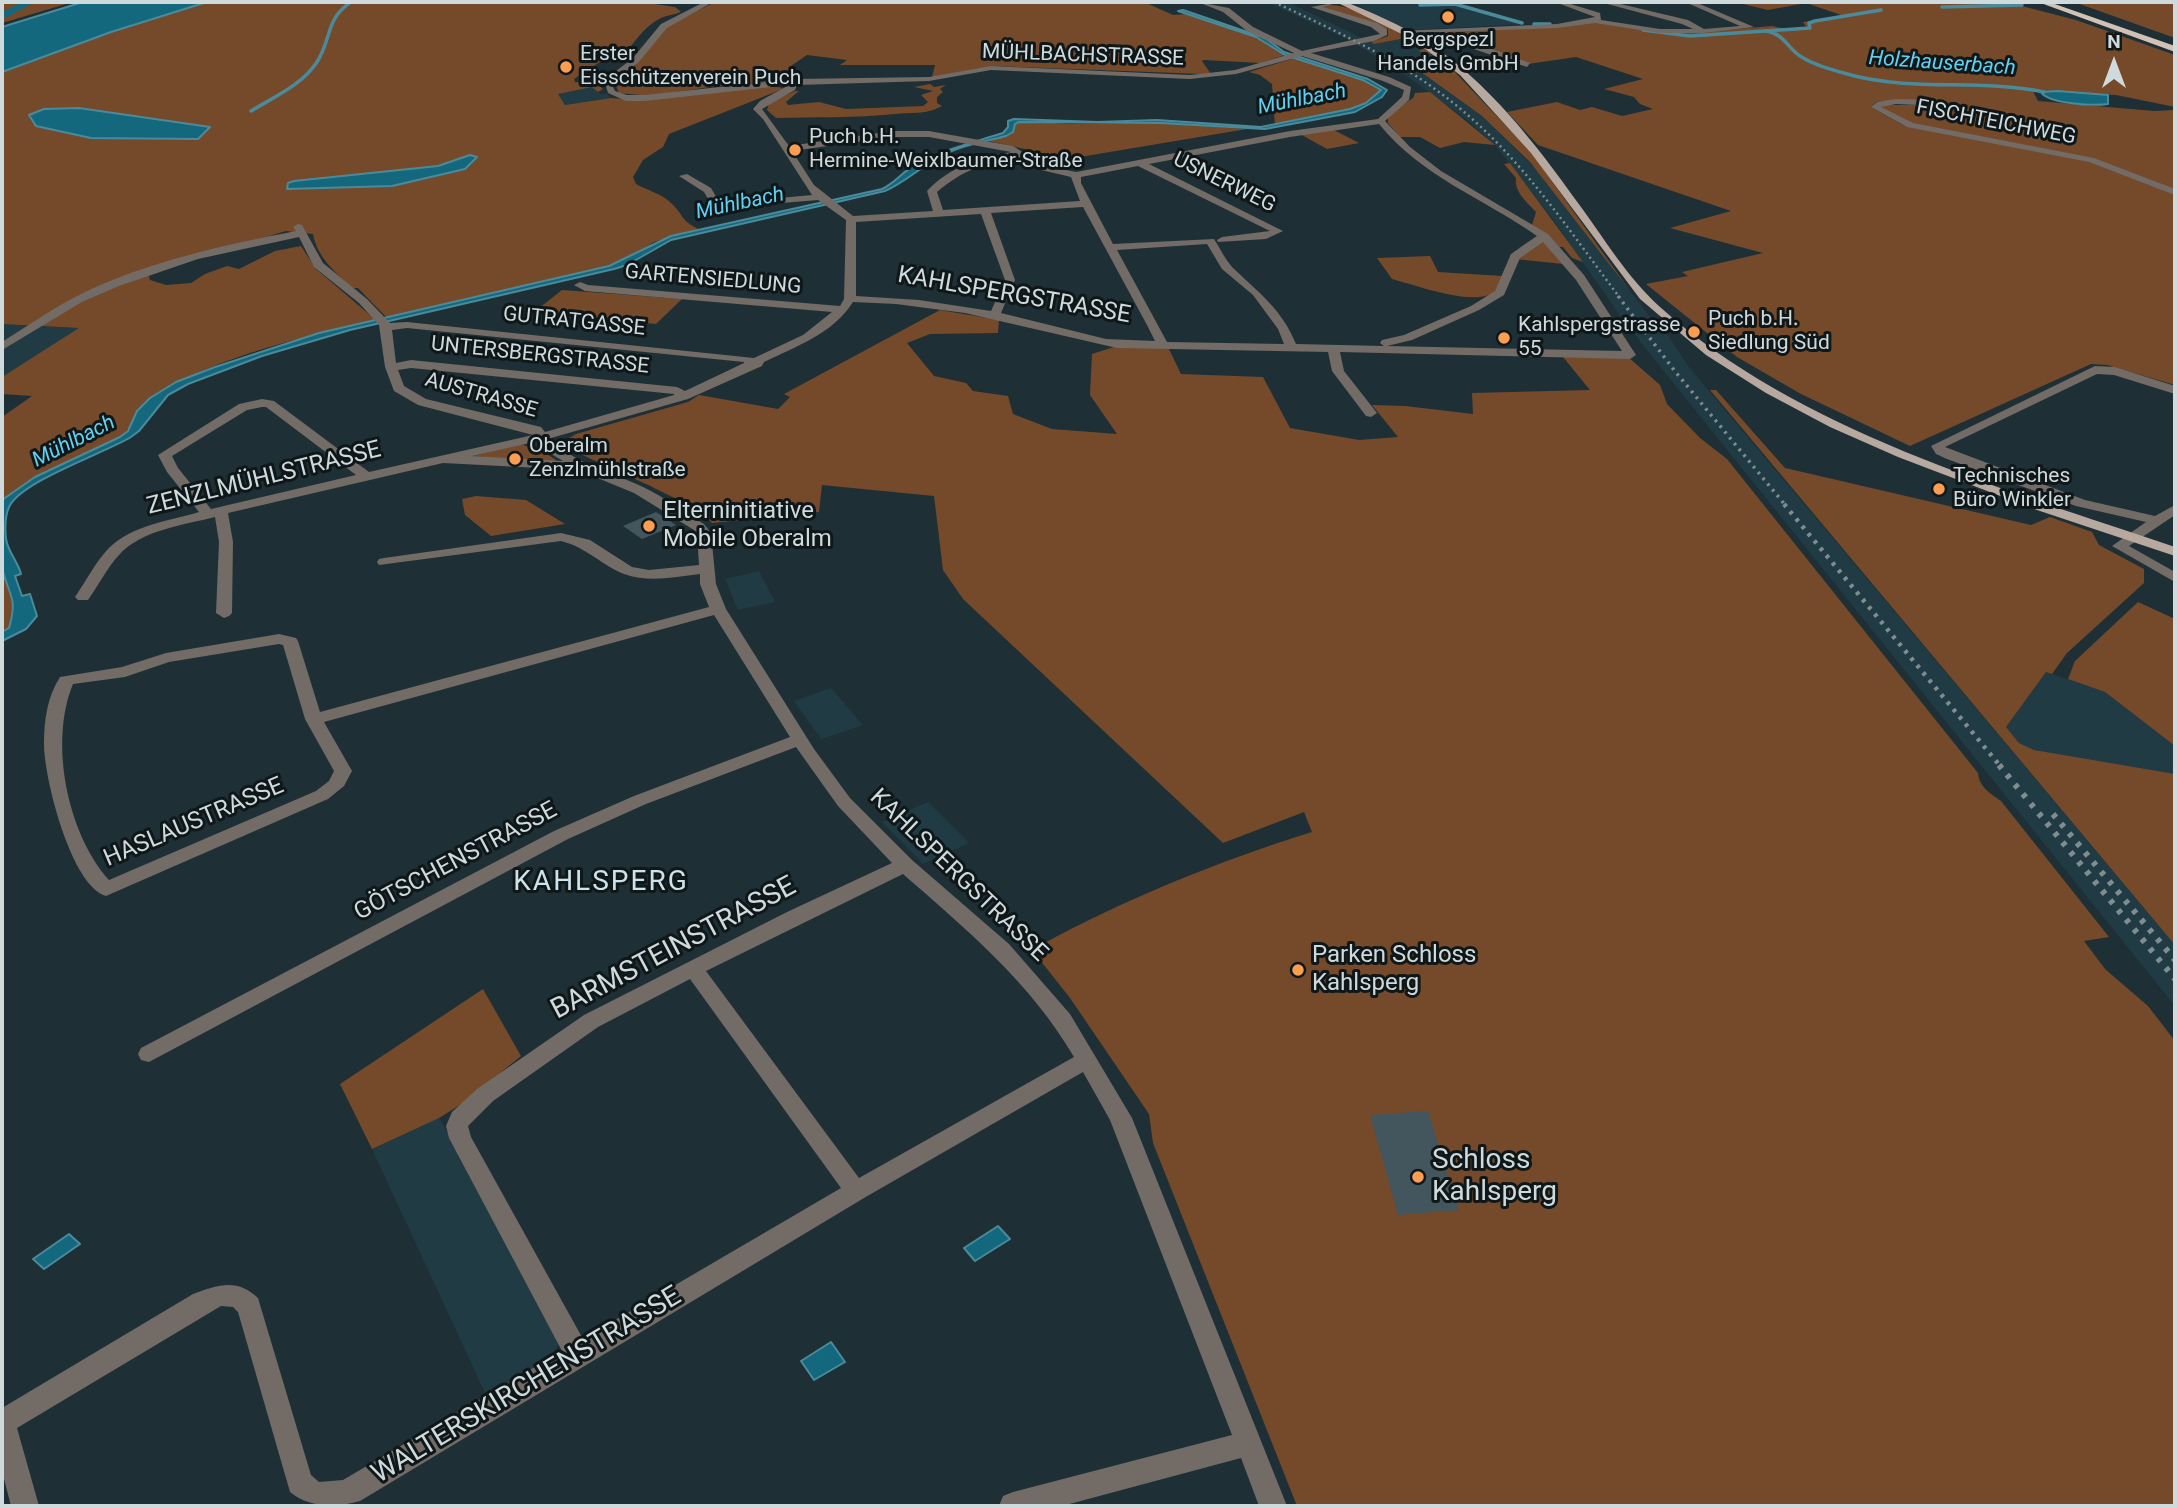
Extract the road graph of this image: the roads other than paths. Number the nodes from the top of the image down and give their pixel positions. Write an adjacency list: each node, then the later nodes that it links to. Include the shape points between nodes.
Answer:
1 (709, 2): 17 (street, MÜHLBACHSTRASSE, via 664,26 635,61 607,82 612,93 645,98)
2 (1201, 2): 15 (street, via 1223,8)
3 (1338, 2): 12 (main road); 15 (street, MÜHLBACHSTRASSE, via 1315,7 1374,25 1383,35)
4 (1558, 2): 9 (street, via 1597,15)
5 (1604, 2): 11 (street, via 1685,22)
6 (1689, 2): 11 (street, via 1750,27)
7 (2042, 2): 14 (highway)
8 (2060, 2): 13 (highway)
9 (1595, 21): 10 (street); 11 (street, via 1660,31)
10 (1438, 31): 12 (street); 16 (street)
11 (1703, 31)
12 (1403, 32): 56 (main road, via 1455,67 1523,137 1634,285 1692,340 1784,396 1860,434 1993,489)
13 (2175, 42)
14 (2175, 49)
15 (1295, 55): 17 (street, MÜHLBACHSTRASSE, via 1236,72 1198,76 991,68 929,79); 19 (street, via 1408,89 1406,98)
16 (1527, 65)
17 (793, 81): 20 (street, via 792,88 758,109)
18 (1940, 103): 25 (street, FISCHTEICHWEG, via 1880,103 1875,107 1910,125 2091,160)
19 (1381, 121): 22 (street); 31 (street, via 1400,143 1446,178)
20 (787, 149): 21 (street, via 913,133 973,140); 26 (street, via 810,187)
21 (1022, 153): 23 (street, via 1040,167); 29 (street, via 956,172 932,191)
22 (1140, 163): 23 (street); 32 (street, USNERWEG, via 1278,231)
23 (1076, 175): 27 (street)
24 (684, 176): 26 (street, via 708,190 714,202 726,206)
25 (2175, 192)
26 (824, 200): 30 (street)
27 (1086, 204): 28 (street); 33 (street)
28 (985, 210): 29 (street); 37 (street, via 1010,280)
29 (939, 213): 30 (street)
30 (851, 219): 35 (street)
31 (1544, 236): 43 (street, via 1515,256 1506,284 1492,298 1408,338 1379,345); 43 (street, KAHLSPERGSTRASSE, via 1563,255 1630,355)
32 (1222, 240)
33 (1110, 247): 39 (street); 41 (street, via 1210,241 1226,267 1257,293 1284,329)
34 (580, 285): 36 (street, GARTENSIEDLUNG)
35 (850, 299): 36 (street); 37 (street, KAHLSPERGSTRASSE, via 895,300)
36 (843, 310): 44 (street, via 807,337)
37 (993, 315): 39 (street, KAHLSPERGSTRASSE, via 1092,341)
38 (384, 323): 40 (street, via 318,265 300,230 117,283 69,305); 44 (street, GUTRATGASSE); 45 (street, AUSTRASSE)
39 (1161, 345): 41 (street, KAHLSPERGSTRASSE)
40 (2, 347)
41 (1291, 348): 42 (street, KAHLSPERGSTRASSE)
42 (1333, 348): 43 (street, KAHLSPERGSTRASSE); 48 (street, via 1338,371)
43 (1379, 349)
44 (758, 363): 47 (street)
45 (391, 367): 47 (street, UNTERSBERGSTRASSE, via 411,363 677,391); 49 (street, AUSTRASSE, via 398,388 422,402 521,425)
46 (2175, 390): 55 (street, via 2115,371 2095,370 1938,446 1952,456 2051,494)
47 (684, 396): 49 (street)
48 (1371, 413)
49 (544, 436): 50 (street, ZENZLMÜHLSTRASSE); 51 (street, KAHLSPERGSTRASSE, via 553,449)
50 (443, 459): 51 (street, ZENZLMÜHLSTRASSE); 52 (street, ZENZLMÜHLSTRASSE)
51 (580, 466): 59 (street, KAHLSPERGSTRASSE, via 639,490 699,527 704,533)
52 (367, 477): 54 (street, ZENZLMÜHLSTRASSE); 54 (street, via 270,404 252,404 166,455 172,469)
53 (2175, 509): 55 (street)
54 (215, 513): 61 (street, ZENZLMÜHLSTRASSE, via 125,541 111,553); 63 (street, via 226,542)
55 (2156, 520): 56 (street)
56 (2132, 537): 57 (main road); 60 (street, via 2119,546)
57 (2175, 552)
58 (384, 562): 59 (street, via 561,537 585,543 627,570 649,575)
59 (706, 569): 62 (street, KAHLSPERGSTRASSE)
60 (2175, 578)
61 (83, 597)
62 (718, 609): 64 (street); 65 (street, KAHLSPERGSTRASSE)
63 (224, 613)
64 (314, 719): 64 (street, HASLAUSTRASSE, via 290,641 279,639 66,680 57,696 52,735 58,788 87,866 106,889 335,787 343,771)
65 (799, 740): 66 (street, KAHLSPERGSTRASSE, via 844,802); 68 (street, GÖTSCHENSTRASSE, via 561,835)
66 (905, 865): 67 (street, BARMSTEINSTRASSE); 69 (street, KAHLSPERGSTRASSE, via 1002,949 1063,1020)
67 (693, 970): 70 (street); 71 (street, BARMSTEINSTRASSE, via 591,1021 485,1095 457,1126)
68 (149, 1054)
69 (1087, 1060): 70 (street, WALTERSKIRCHENSTRASSE); 72 (street, KAHLSPERGSTRASSE, via 1121,1118)
70 (856, 1191): 71 (street, WALTERSKIRCHENSTRASSE)
71 (578, 1356): 73 (street, WALTERSKIRCHENSTRASSE, via 350,1491 329,1498 310,1494 300,1483 249,1306 239,1296 219,1295 2,1422)
72 (1248, 1443): 74 (street); 75 (street, KAHLSPERGSTRASSE)
73 (25, 1506)
74 (1013, 1506)
75 (1273, 1506)

